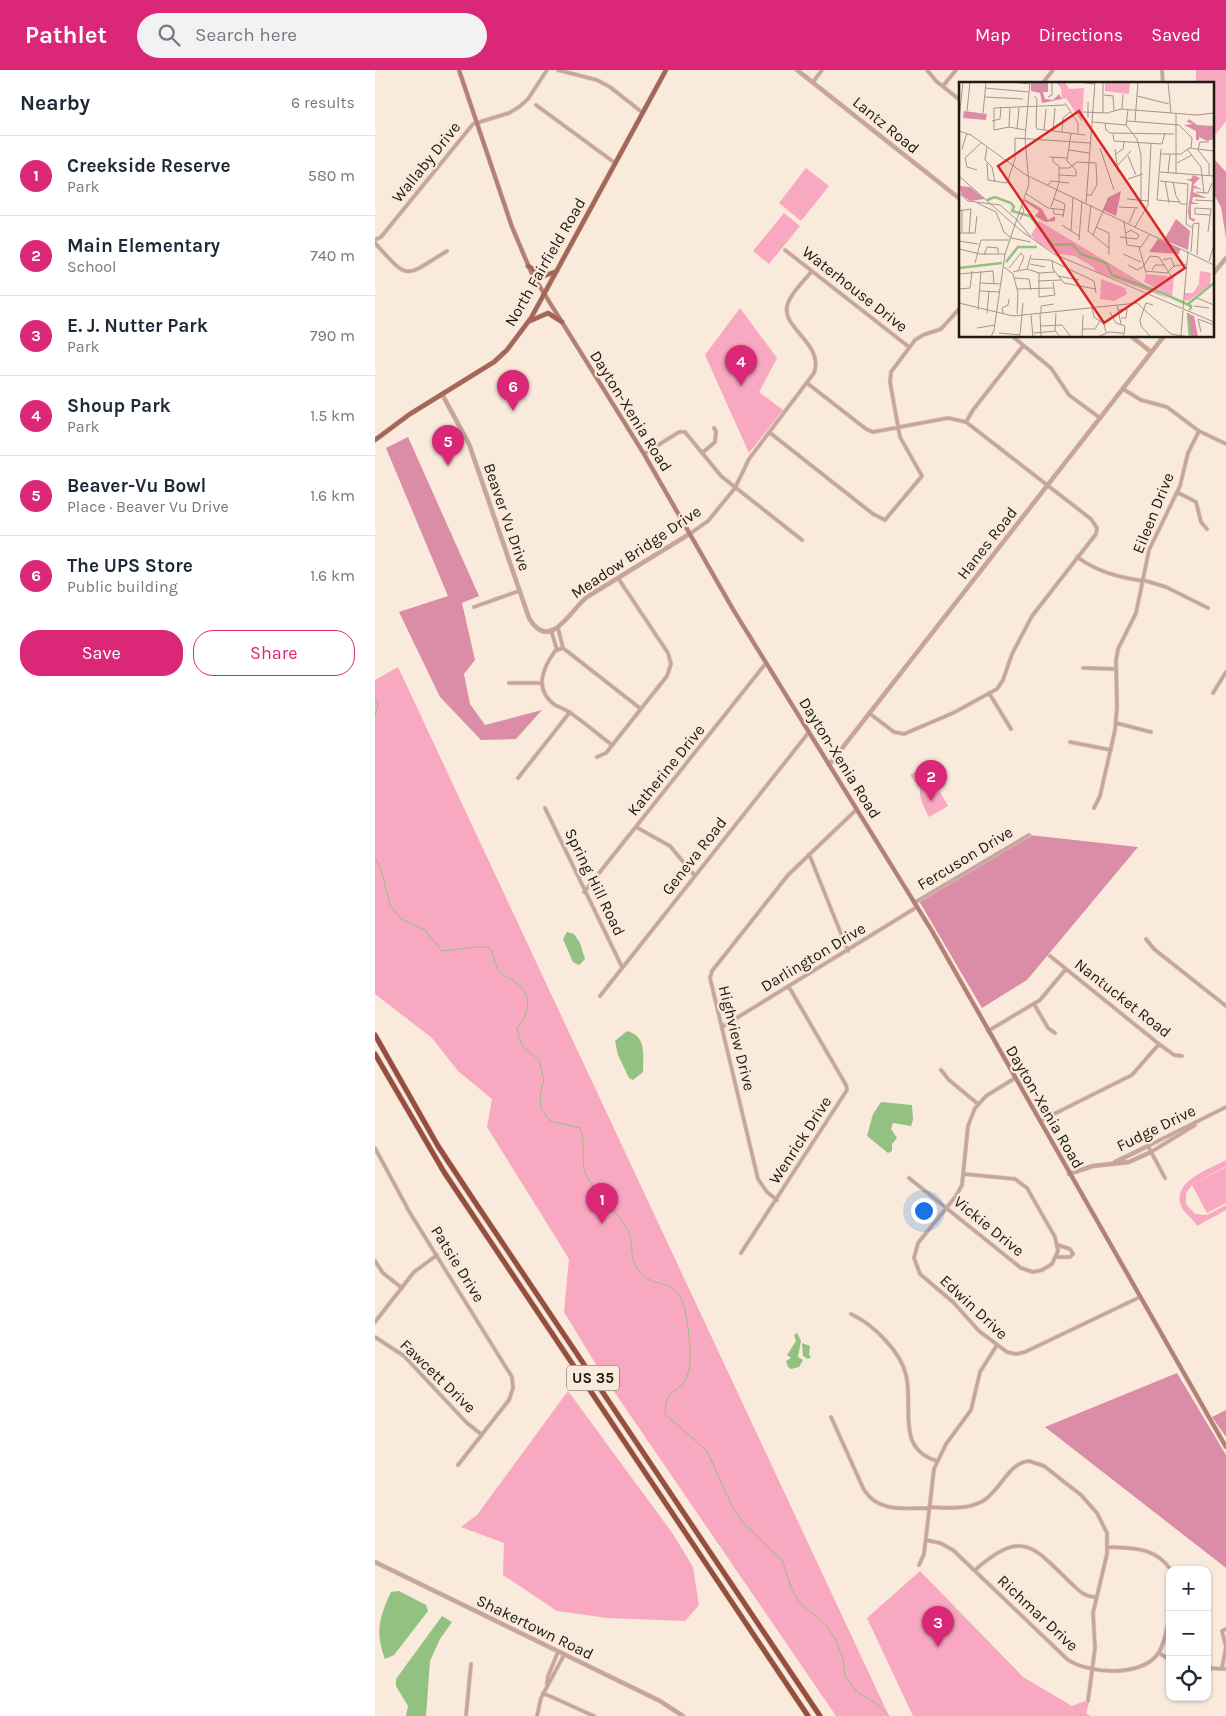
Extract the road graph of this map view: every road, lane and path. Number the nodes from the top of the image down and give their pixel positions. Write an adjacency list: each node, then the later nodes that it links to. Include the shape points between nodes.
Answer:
1 (459, 70): 16 (main road, Dayton-Xenia Road)
2 (547, 70): 16 (street, via 519,107)
3 (558, 70): 15 (street, via 610,86)
4 (666, 70): 15 (main road, North Fairfield Road)
5 (797, 70): 10 (street, Lantz Road)
6 (822, 70): 10 (street)
7 (927, 70): 12 (street)
8 (955, 70): 12 (street)
9 (1053, 70): 11 (street)
10 (813, 82): 18 (street, Lantz Road)
11 (1044, 82)
12 (943, 86): 13 (street)
13 (959, 99)
14 (536, 105): 17 (street)
15 (643, 113): 17 (main road, North Fairfield Road)
16 (477, 123): 19 (street, Wallaby Drive); 23 (main road, Dayton-Xenia Road)
17 (615, 163): 24 (main road, North Fairfield Road)
18 (959, 199)
19 (375, 242): 21 (street, via 397,267 406,272 414,271)
20 (785, 250): 25 (street, Waterhouse Drive)
21 (447, 251)
22 (1226, 258): 26 (street)
23 (528, 266): 24 (main road, via 544,276); 27 (main road, Dayton-Xenia Road)
24 (557, 271): 27 (main road, North Fairfield Road)
25 (812, 271): 35 (street, Waterhouse Drive); 37 (street, Meadow Bridge Drive, via 786,309 815,356 815,370)
26 (1213, 274)
27 (544, 294): 29 (main road, North Fairfield Road); 30 (main road, Dayton-Xenia Road)
28 (959, 309): 35 (street, via 941,329 920,336)
29 (529, 322): 30 (main road, via 548,314); 39 (main road, North Fairfield Road, via 494,362)
30 (562, 322): 49 (main road, Dayton-Xenia Road)
31 (1014, 338): 34 (street)
32 (1134, 338): 36 (street)
33 (1162, 338): 36 (street, Hanes Road)
34 (1023, 346): 40 (street, via 1053,370 1069,394); 41 (street)
35 (909, 347): 43 (street, via 893,369 890,382)
36 (1151, 352): 38 (street, Hanes Road)
37 (807, 383): 43 (street, via 868,430 879,432); 44 (street, Meadow Bridge Drive)
38 (1123, 389): 40 (street, Hanes Road); 45 (street, via 1141,400 1167,407)
39 (442, 394): 46 (main road, North Fairfield Road); 59 (street, Beaver Vu Drive, via 469,444)
40 (1100, 418): 50 (street, Hanes Road)
41 (966, 422): 43 (street, via 948,418); 50 (street)
42 (714, 428): 48 (street, via 715,442)
43 (898, 428): 44 (street, via 922,476 885,520)
44 (769, 432): 51 (street, Meadow Bridge Drive, via 749,459)
45 (1199, 432): 47 (street); 52 (street, Eileen Drive, via 1188,453)
46 (375, 440)
47 (1226, 444)
48 (702, 453): 49 (street, via 682,431); 51 (street)
49 (644, 454): 54 (main road, Dayton-Xenia Road)
50 (1048, 485): 56 (street, via 1095,523 1097,532); 76 (street, Hanes Road)
51 (735, 488): 54 (street, Meadow Bridge Drive, via 708,522); 55 (street)
52 (1177, 492): 53 (street, via 1195,502 1201,522); 58 (street, Eileen Drive, via 1149,550)
53 (1207, 529)
54 (691, 533): 57 (street, Meadow Bridge Drive); 66 (main road, Dayton-Xenia Road)
55 (802, 540)
56 (1077, 557): 58 (street, via 1110,575); 72 (street, via 1031,616 1003,680)
57 (618, 578): 62 (street, Meadow Bridge Drive, via 582,601); 74 (street, via 671,660 667,676)
58 (1143, 580): 61 (street, via 1166,587); 68 (street, Eileen Drive, via 1136,613 1118,649)
59 (519, 591): 60 (street); 63 (street, Beaver Vu Drive, via 532,623 541,629)
60 (475, 607)
61 (1208, 608)
62 (558, 628): 63 (street); 64 (street)
63 (551, 630): 65 (street)
64 (563, 648): 65 (street); 74 (street)
65 (557, 650): 71 (street)
66 (766, 663): 79 (main road, Dayton-Xenia Road); 90 (street, Katherine Drive)
67 (1083, 668): 68 (street)
68 (1116, 669): 77 (street, Eileen Drive)
69 (1226, 672): 73 (street)
70 (509, 683): 71 (street)
71 (541, 683): 75 (street, via 546,697)
72 (989, 693): 76 (street, via 904,734 894,732); 78 (street)
73 (1213, 693)
74 (641, 709): 82 (street)
75 (570, 712): 82 (street); 86 (street)
76 (869, 713): 85 (street, Hanes Road)
77 (1116, 723): 80 (street); 83 (street, Eileen Drive)
78 (1011, 729)
79 (809, 732): 85 (main road, Dayton-Xenia Road); 93 (street, Geneva Road)
80 (1151, 732)
81 (1070, 742): 83 (street)
82 (612, 745): 84 (street)
83 (1111, 750): 88 (street, Eileen Drive)
84 (597, 757)
85 (829, 765): 89 (main road, Dayton-Xenia Road)
86 (518, 778)
87 (545, 808): 94 (street, Spring Hill Road)
88 (1094, 808)
89 (857, 809): 92 (street, Highview Drive); 95 (main road, Dayton-Xenia Road)
90 (636, 827): 93 (street, via 670,846); 94 (street, Katherine Drive)
91 (1029, 835): 95 (street, Fercuson Drive)
92 (809, 854): 97 (street); 105 (street, Highview Drive, via 788,875 712,971 710,984)
93 (695, 876): 99 (street, Geneva Road)
94 (584, 892): 99 (street, Spring Hill Road)
95 (916, 905): 97 (street, Darlington Drive); 106 (main road, Dayton-Xenia Road)
96 (1146, 939): 104 (street, via 1154,949)
97 (848, 950): 101 (street, Darlington Drive)
98 (1050, 956): 100 (street, Nantucket Road)
99 (622, 967): 102 (street, Geneva Road)
100 (1066, 969): 103 (street); 109 (street, Nantucket Road)
101 (789, 987): 105 (street, Darlington Drive); 126 (street, Wenrick Drive, via 847,1090)
102 (600, 996)
103 (1034, 1004): 106 (street); 107 (street, via 1048,1028)
104 (1226, 1006)
105 (722, 1027): 126 (street, Highview Drive, via 758,1179)
106 (987, 1031): 113 (main road, Dayton-Xenia Road)
107 (1055, 1033)
108 (375, 1035): 171 (highway, US 35, via 438,1146)
109 (1159, 1044): 111 (street, Nantucket Road); 117 (street, via 1132,1075)
110 (375, 1054): 170 (highway, US 35, via 444,1172)
111 (1182, 1056)
112 (941, 1070): 114 (street)
113 (1015, 1078): 114 (street); 117 (main road, Dayton-Xenia Road)
114 (978, 1104): 122 (street, via 968,1126)
115 (1226, 1107): 116 (street, Fudge Drive)
116 (1210, 1116): 118 (street, Fudge Drive); 120 (street, Fudge Drive)
117 (1039, 1121): 123 (main road, Dayton-Xenia Road)
118 (1148, 1146): 120 (street); 121 (street, Fudge Drive)
119 (375, 1148): 130 (street, Patsie Drive)
120 (1151, 1152): 121 (street, Fudge Drive, via 1132,1162); 125 (street)
121 (1113, 1163): 123 (street, Fudge Drive)
122 (964, 1174): 127 (street, via 959,1191); 128 (street, via 1012,1178 1023,1184)
123 (1069, 1174): 134 (main road, Dayton-Xenia Road)
124 (909, 1178): 127 (street, Vickie Drive)
125 (1165, 1178)
126 (777, 1200): 129 (street, Wenrick Drive)
127 (946, 1208): 131 (street, Vickie Drive, via 1024,1270 1042,1270); 138 (street, Edwin Drive, via 918,1243 914,1253 915,1266 973,1326)
128 (1057, 1245): 131 (street); 131 (street, Vickie Drive, via 1073,1254)
129 (741, 1253)
130 (437, 1255): 133 (street, via 418,1268); 140 (street, Patsie Drive, via 512,1377 511,1394)
131 (1056, 1258)
132 (375, 1262): 133 (street)
133 (402, 1288): 136 (street)
134 (1140, 1297): 138 (street, Edwin Drive, via 1023,1353 1010,1353); 141 (main road, Dayton-Xenia Road)
135 (851, 1314): 142 (street, via 875,1332 899,1357 908,1381 912,1442 921,1454)
136 (375, 1322)
137 (375, 1337): 140 (street, Fawcett Drive, via 404,1356)
138 (997, 1345): 142 (street, via 981,1370 971,1410)
139 (831, 1417): 144 (street, via 871,1499 891,1508)
140 (482, 1435): 143 (street)
141 (1226, 1447)
142 (937, 1460): 144 (street)
143 (458, 1465)
144 (929, 1508): 145 (street); 146 (street, via 977,1503 990,1495 1019,1464 1035,1462 1091,1506 1104,1525)
145 (926, 1540): 148 (street); 150 (street, Richmar Drive, via 949,1547)
146 (1108, 1547): 149 (street, via 1149,1551); 151 (street)
147 (375, 1562): 155 (street, Shakertown Road)
148 (919, 1565)
149 (1168, 1566)
150 (975, 1570): 151 (street, via 1000,1552 1024,1545 1037,1551 1081,1592); 160 (street, Richmar Drive, via 1067,1659)
151 (1096, 1596): 160 (street, via 1092,1617)
152 (1166, 1628): 156 (street)
153 (1226, 1629): 154 (street, via 1221,1636)
154 (1226, 1647): 162 (street)
155 (558, 1652): 157 (street, Shakertown Road); 163 (street)
156 (1159, 1653): 158 (street); 160 (street, Richmar Drive, via 1147,1664 1133,1670)
157 (563, 1655): 163 (street); 169 (street, Shakertown Road)
158 (1166, 1657)
159 (471, 1664): 166 (street)
160 (1093, 1668): 165 (street)
161 (1211, 1668): 162 (street)
162 (1224, 1669)
163 (547, 1685): 164 (street)
164 (543, 1693): 167 (street); 168 (street)
165 (1088, 1701)
166 (467, 1716)
167 (537, 1716)
168 (594, 1716)
169 (683, 1716)
170 (808, 1716)
171 (820, 1716)

